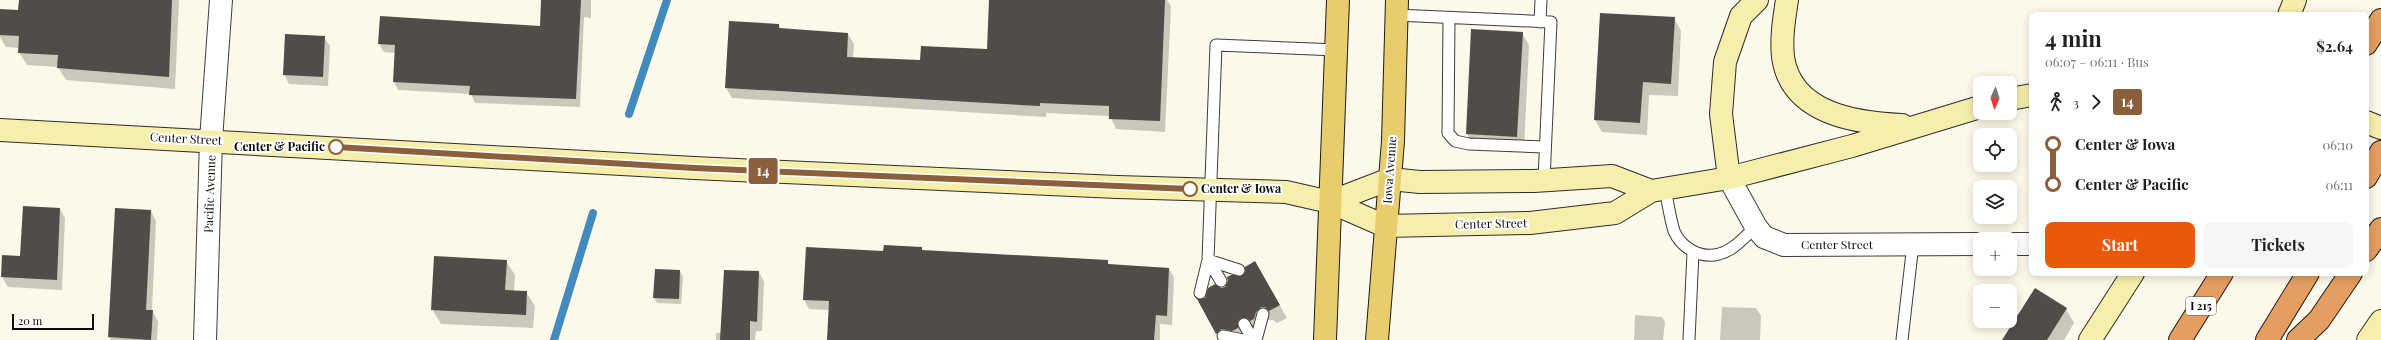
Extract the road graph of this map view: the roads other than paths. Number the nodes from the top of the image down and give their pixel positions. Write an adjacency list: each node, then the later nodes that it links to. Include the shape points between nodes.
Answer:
1 (221, 0): 21 (street, Pacific Avenue)
2 (1338, 0): 13 (main road)
3 (1541, 0): 11 (lane)
4 (1757, 0): 25 (main road, via 1742,16 1725,62 1721,114)
5 (1787, 0): 18 (main road, via 1782,36 1784,59 1792,82 1809,102 1831,114 1866,123)
6 (2295, 0): 8 (main road)
7 (1397, 8): 9 (lane); 26 (main road, Iowa Avenue)
8 (2290, 12)
9 (1449, 18): 11 (lane); 22 (lane, via 1448,133 1455,141 1469,144)
10 (2381, 20): 12 (highway)
11 (1540, 22): 22 (lane, via 1551,22)
12 (2369, 39)
13 (1337, 50): 28 (lane, via 1216,46); 30 (main road)
14 (2029, 96): 15 (main road)
15 (2017, 98)
16 (1973, 109): 18 (main road, Center Street)
17 (2369, 123): 19 (main road)
18 (1917, 126): 25 (main road, Center Street)
19 (2381, 128)
20 (0, 130): 21 (main road, Center Street)
21 (211, 140): 28 (main road, Center Street, via 702,168); 52 (street, Pacific Avenue)
22 (1545, 147): 27 (lane)
23 (2381, 152): 24 (highway)
24 (2369, 172)
25 (1729, 178): 29 (main road, Center Street); 32 (street, Center Street)
26 (1390, 179): 27 (main road, via 1420,182); 30 (main road); 31 (main road, Iowa Avenue)
27 (1544, 180): 29 (main road, via 1612,176)
28 (1210, 190): 30 (main road, Center Street, via 1286,192); 40 (lane)
29 (1658, 190): 31 (main road, Center Street, via 1615,213 1530,223); 39 (lane, via 1675,232 1683,245)
30 (1330, 202): 31 (main road, Center Street); 55 (main road)
31 (1385, 226): 56 (main road, Iowa Avenue)
32 (1756, 227): 34 (street, Center Street, via 1764,237 1784,245); 39 (lane, via 1732,248 1719,254)
33 (2381, 229): 38 (highway)
34 (1913, 244): 35 (street, Center Street); 58 (lane)
35 (1973, 244)
36 (2017, 244): 37 (street)
37 (2029, 244)
38 (2369, 246)
39 (1693, 252): 57 (lane)
40 (1208, 260): 41 (lane); 46 (lane); 47 (lane)
41 (1239, 270)
42 (2131, 276): 59 (main road)
43 (2220, 276): 60 (highway, I 215)
44 (2306, 276): 61 (highway)
45 (2349, 276): 62 (highway, via 2319,320)
46 (1221, 281)
47 (1200, 293)
48 (1263, 314): 54 (lane)
49 (2381, 321): 63 (main road)
50 (1244, 324): 54 (lane)
51 (1223, 336): 53 (lane)
52 (204, 340)
53 (1244, 340)
54 (1254, 340)
55 (1325, 340)
56 (1377, 340)
57 (1689, 340)
58 (1902, 340)
59 (2090, 340)
60 (2180, 340)
61 (2267, 340)
62 (2298, 340)
63 (2368, 340)

